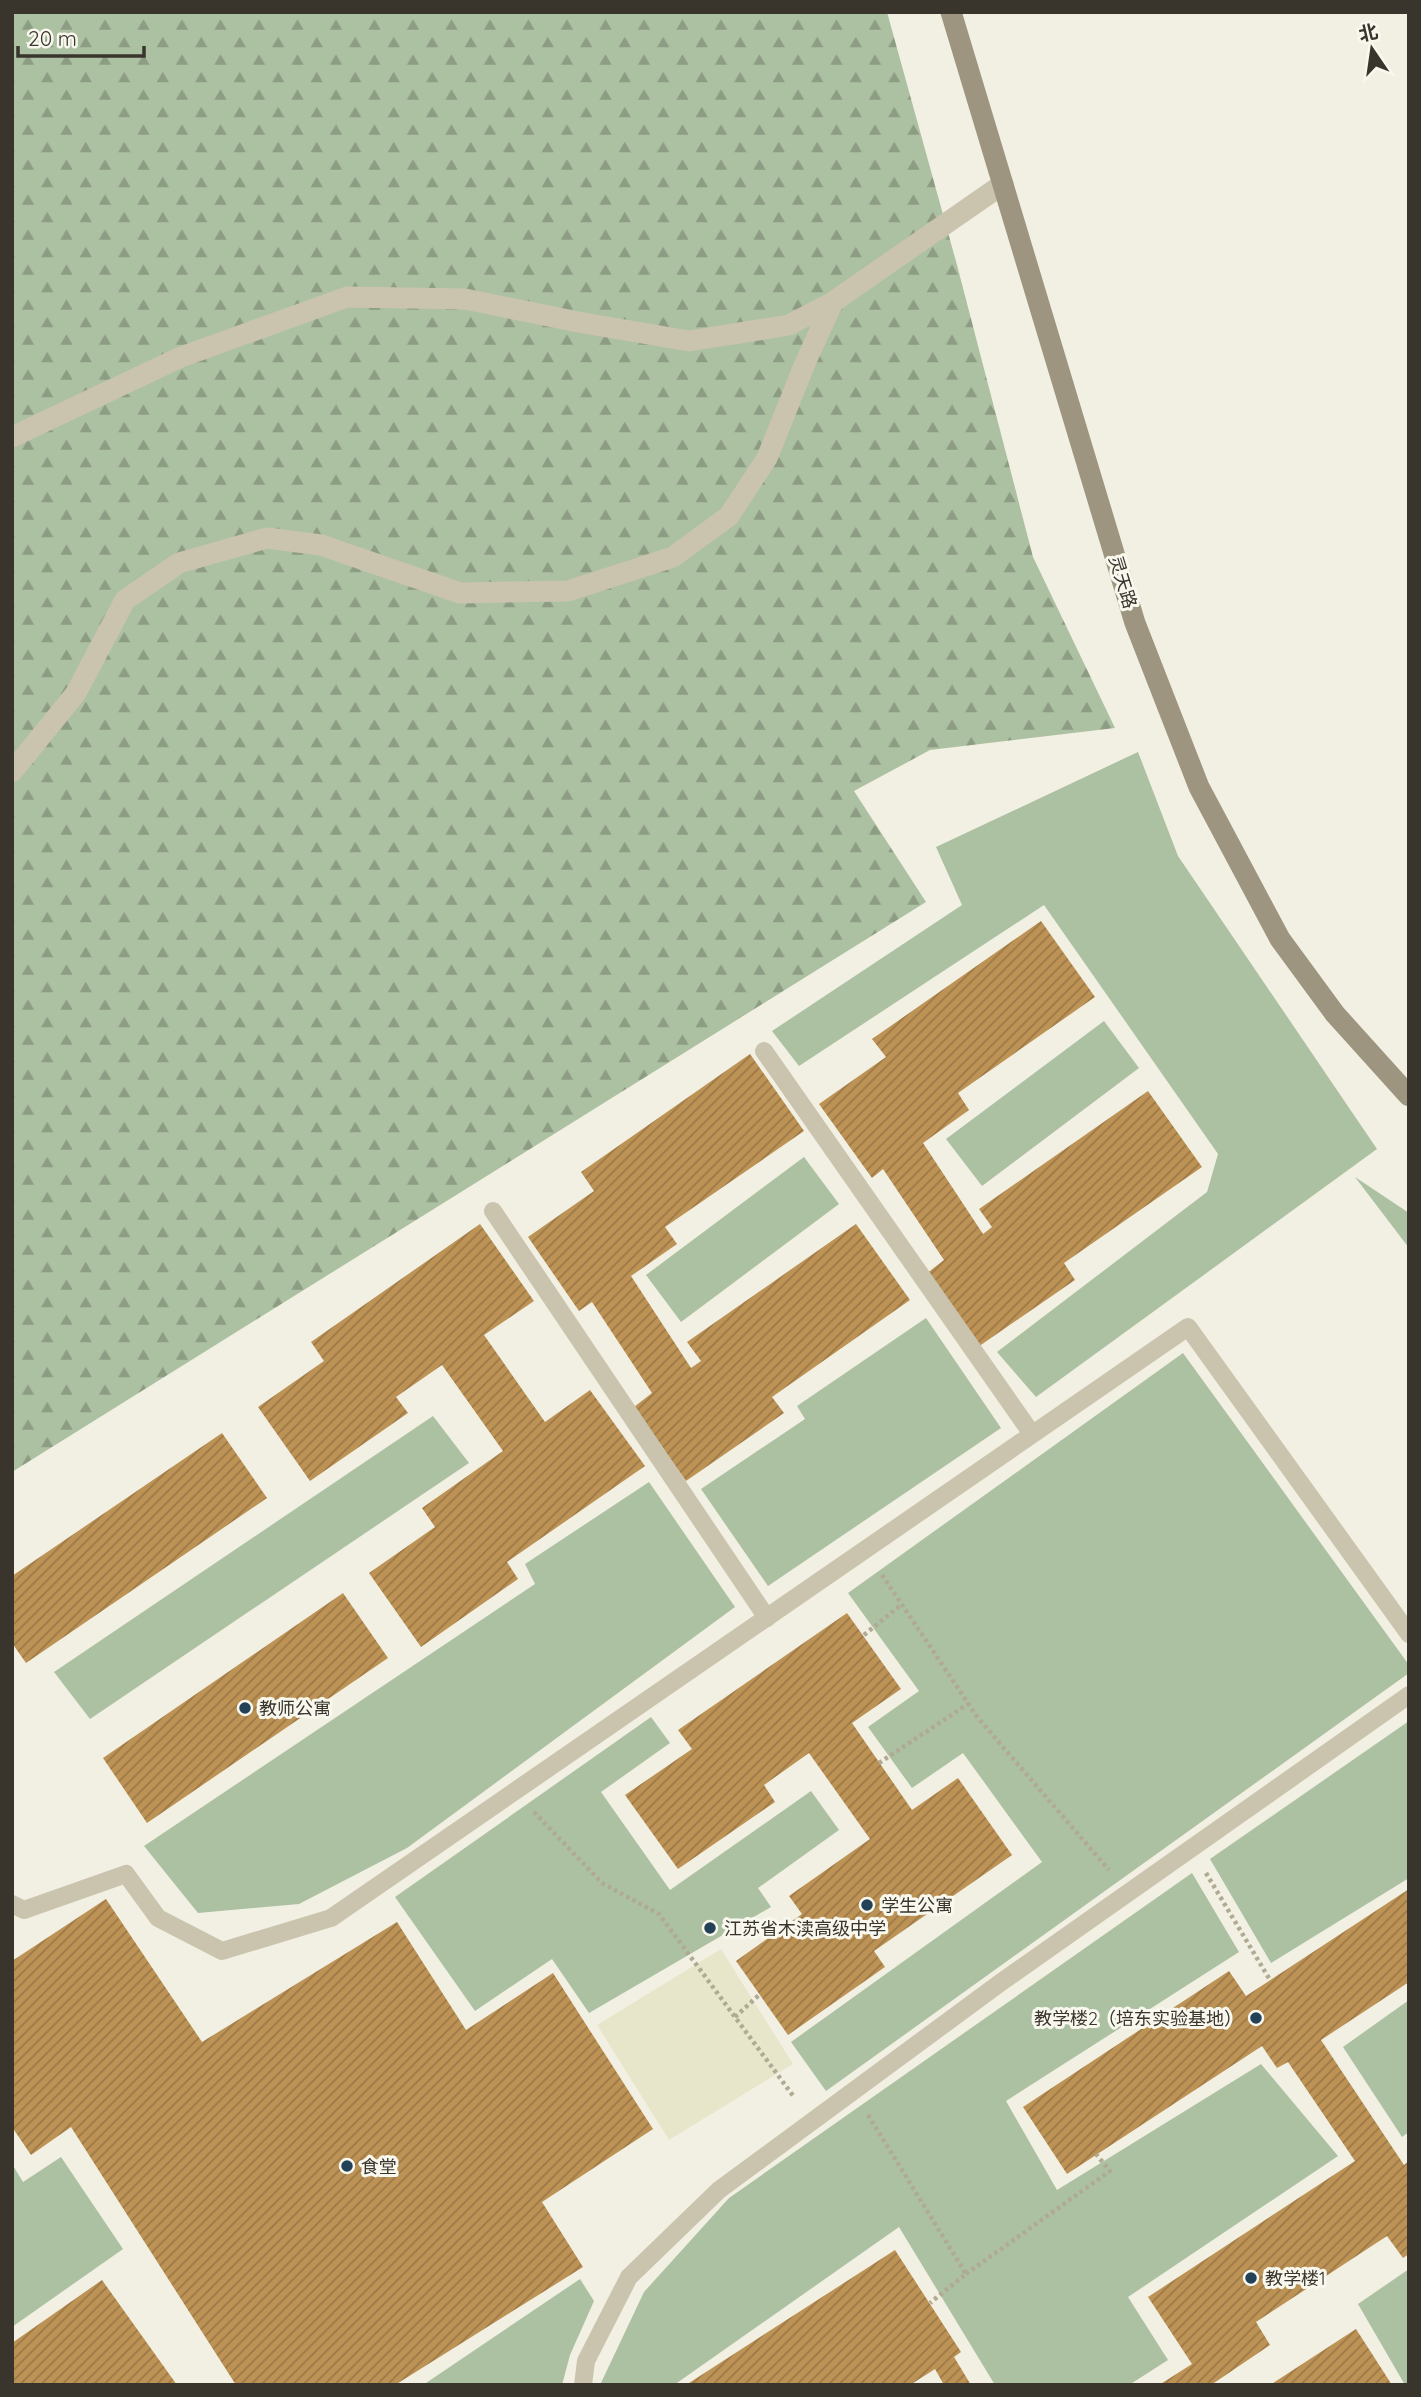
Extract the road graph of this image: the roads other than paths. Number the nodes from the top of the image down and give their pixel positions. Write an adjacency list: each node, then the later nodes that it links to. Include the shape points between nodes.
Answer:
1 (951, 12): 2 (street, 灵天路)
2 (1003, 184): 3 (street); 7 (street, 灵天路, via 1135,623 1199,787 1280,939 1335,1014)
3 (833, 302): 4 (street, via 789,326 689,341 465,299 347,297 180,357); 5 (street, via 767,458 729,516 673,557 568,591 474,593 460,593 321,545 267,538 179,563 125,600 76,693)
4 (12, 437)
5 (12, 772)
6 (764, 1051): 9 (lane)
7 (1409, 1096)
8 (493, 1211): 10 (lane)
9 (1032, 1434): 10 (lane); 11 (lane, via 1188,1326)
10 (766, 1618): 13 (lane, via 331,1918 222,1951 159,1918 126,1874 24,1910)
11 (1409, 1634)
12 (1409, 1695): 14 (lane, via 1128,1892 719,2190 629,2277 586,2361)
13 (12, 1904)
14 (583, 2385)

